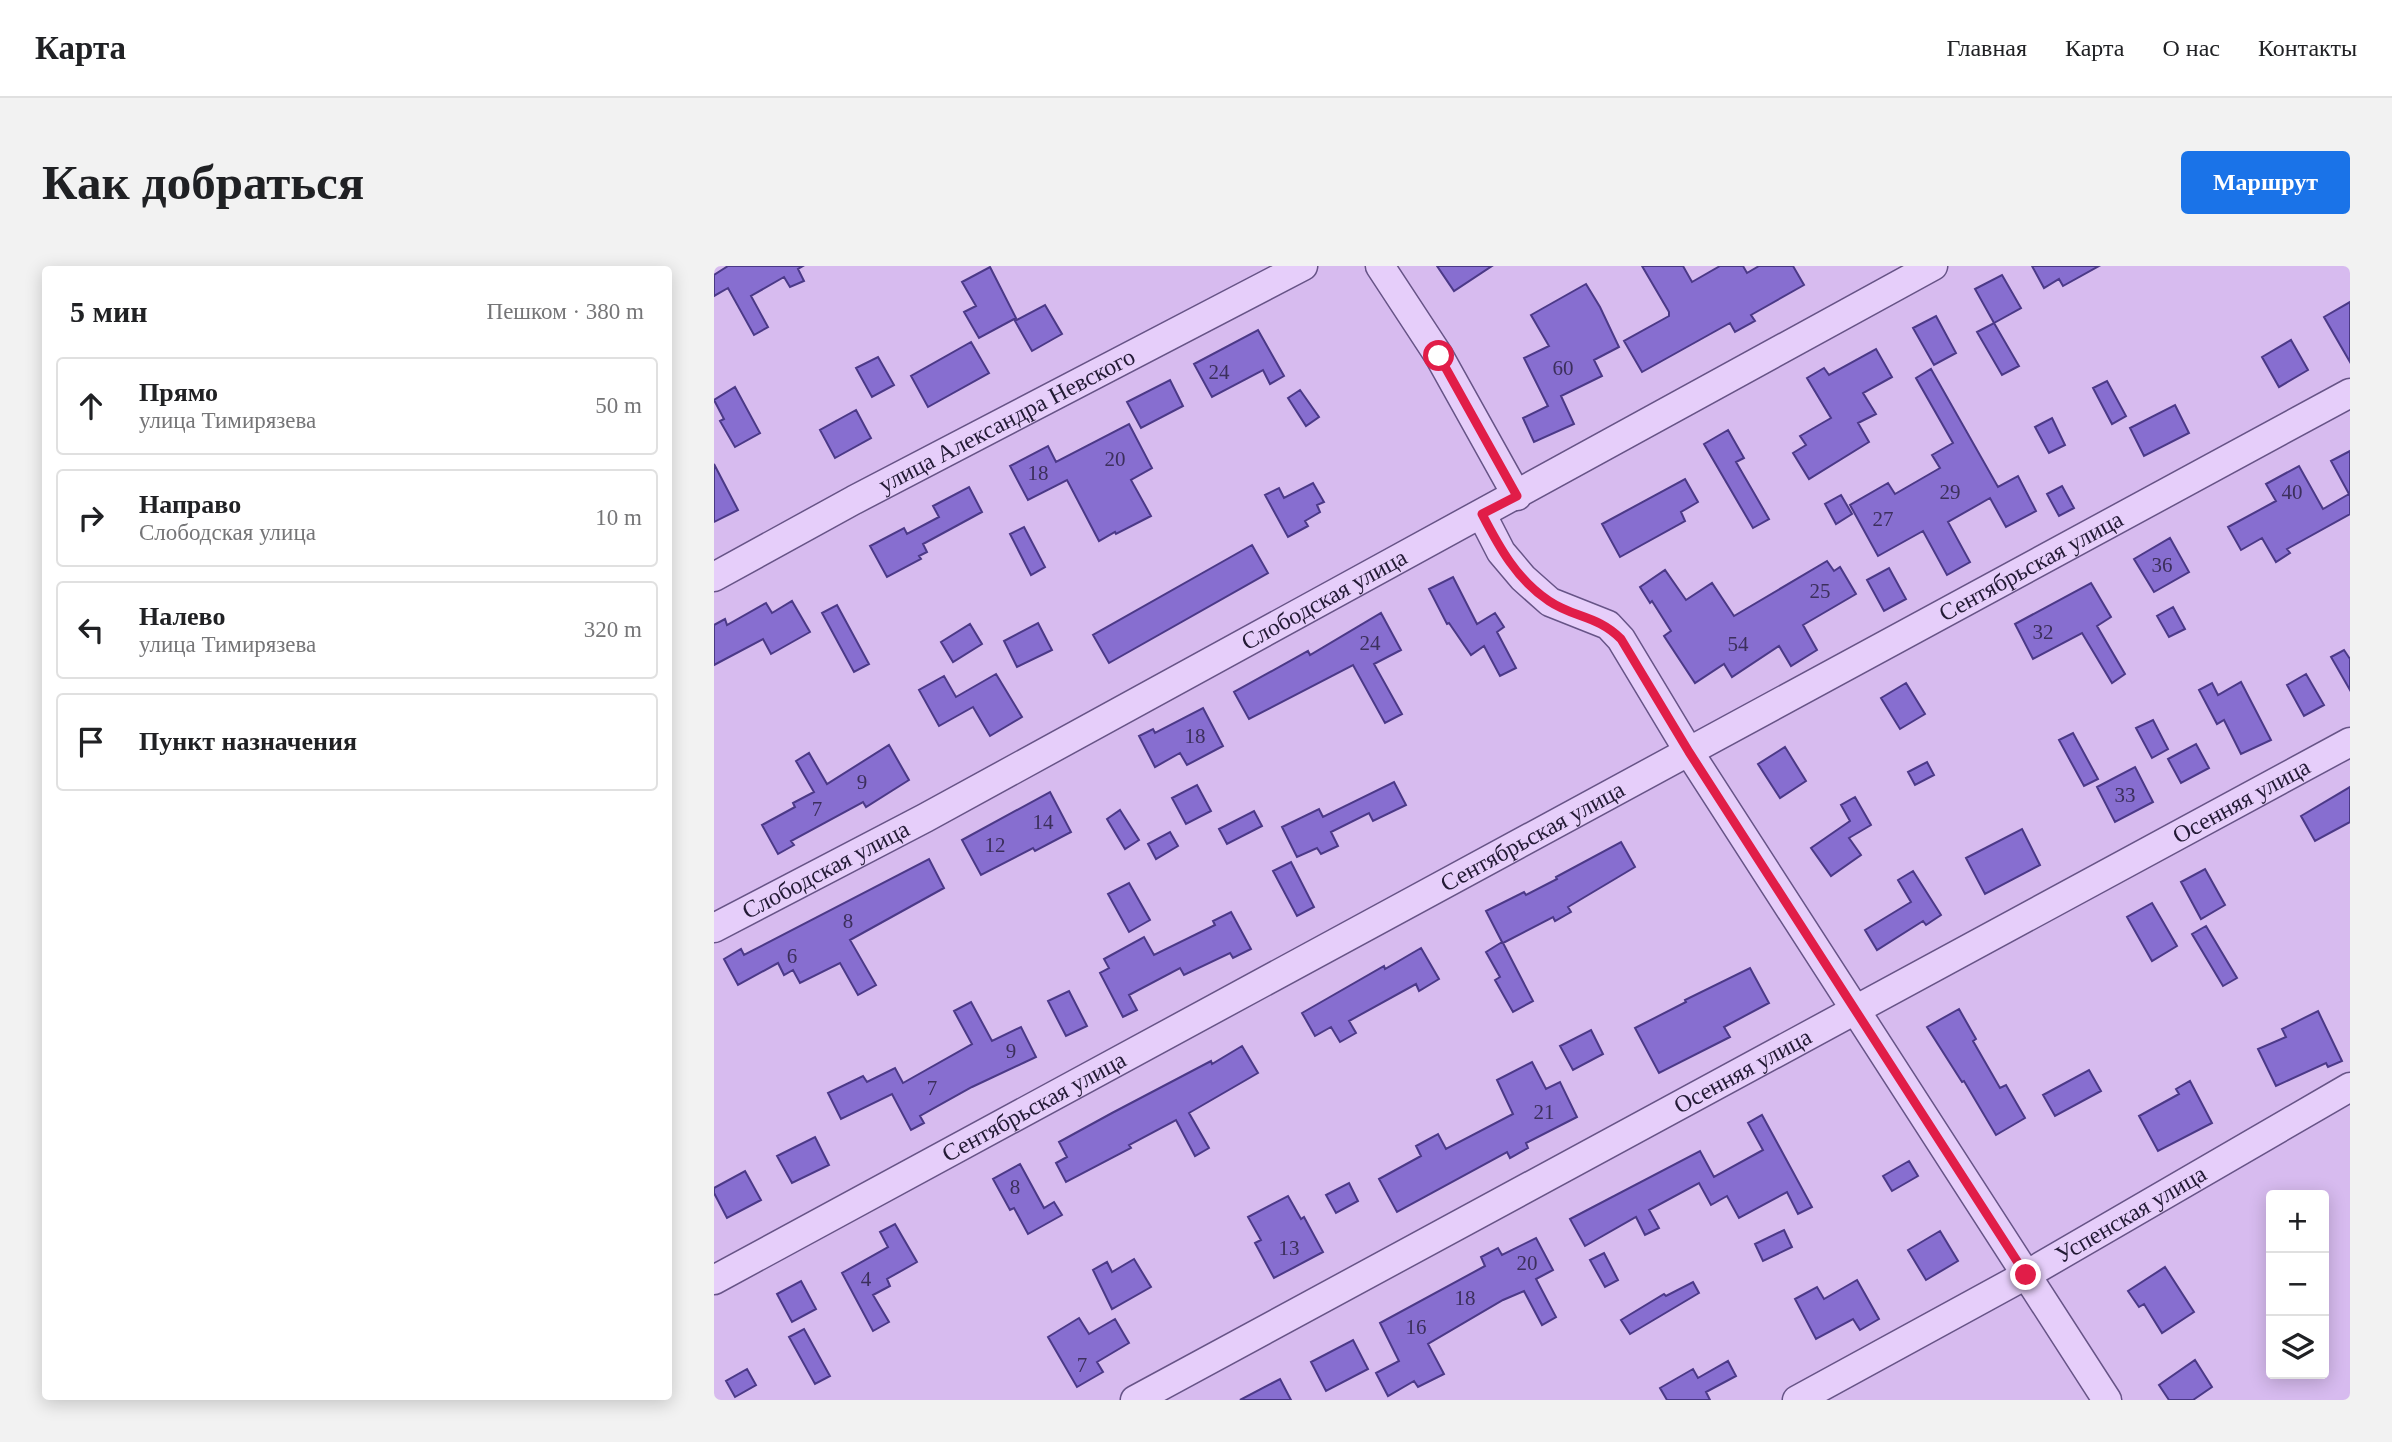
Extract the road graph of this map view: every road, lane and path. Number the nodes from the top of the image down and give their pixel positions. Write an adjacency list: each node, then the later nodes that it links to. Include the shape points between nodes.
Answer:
1 (1303, 266): 7 (street, улица Александра Невского)
2 (1380, 266): 5 (street, via 1439,356)
3 (1933, 266): 5 (street, Слободская улица)
4 (2350, 393): 9 (street, Сентябрьская улица)
5 (1517, 496): 6 (street, Слободская улица)
6 (1482, 514): 9 (street, via 1522,578 1550,602 1608,625 1621,639); 10 (street, Слободская улица, via 937,812)
7 (714, 577)
8 (2350, 742): 11 (street, Осенняя улица)
9 (1689, 752): 11 (street); 14 (street, Сентябрьская улица)
10 (714, 928)
11 (1854, 1009): 13 (street); 15 (street, Осенняя улица)
12 (2350, 1087): 13 (street, Успенская улица)
13 (2026, 1275): 16 (street, Успенская улица); 17 (street)
14 (714, 1280)
15 (1135, 1400)
16 (1797, 1400)
17 (2108, 1400)

